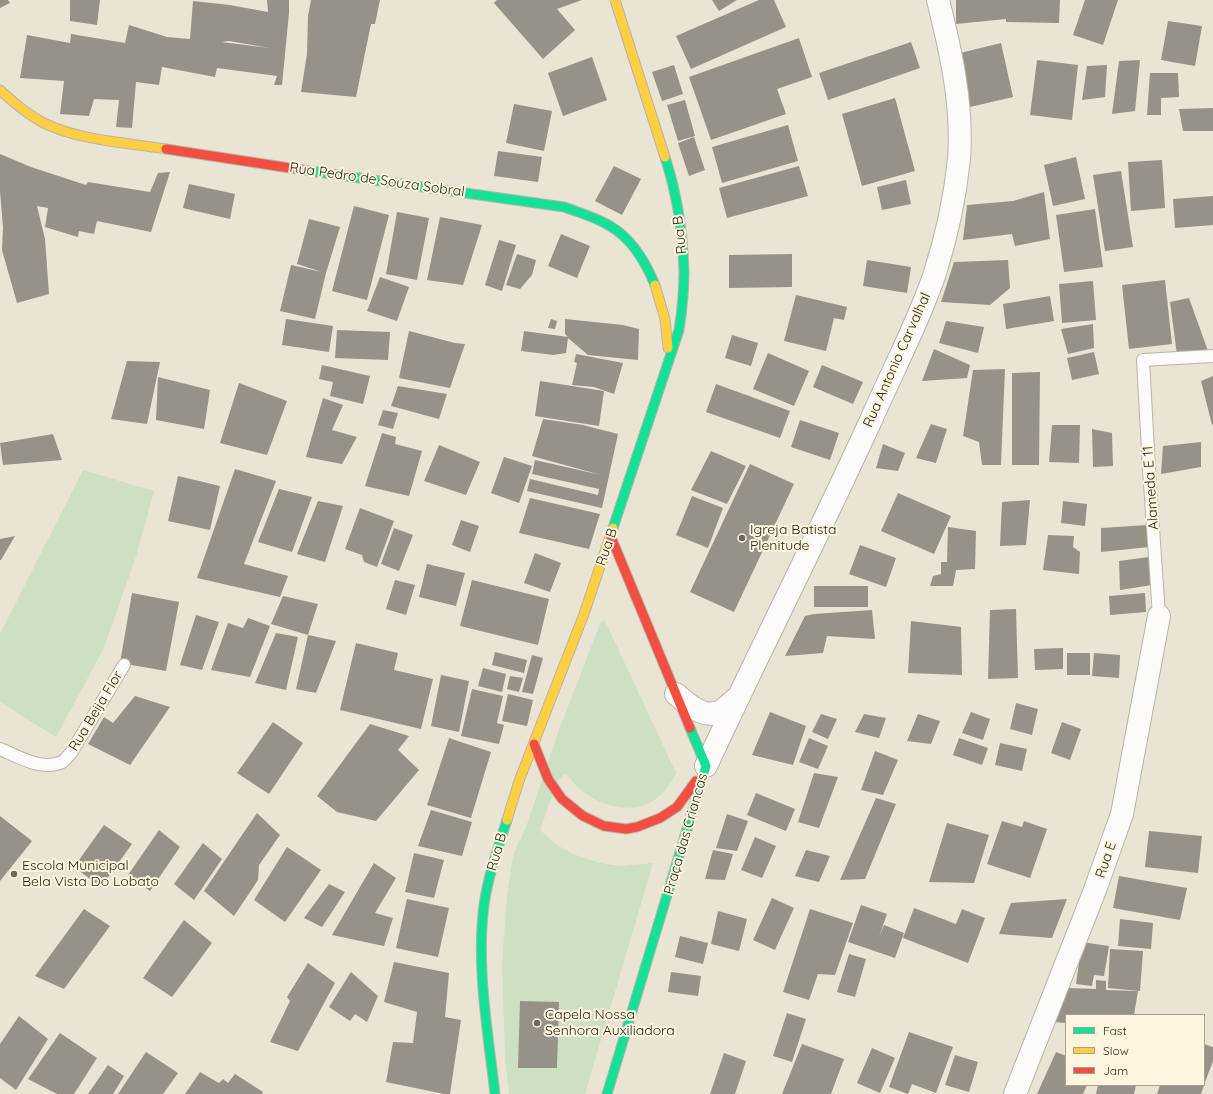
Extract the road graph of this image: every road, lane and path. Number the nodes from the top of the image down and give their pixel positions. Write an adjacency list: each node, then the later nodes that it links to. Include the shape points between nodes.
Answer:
1 (615, 0): 5 (street, Rua B, via 667,163 678,213 684,272 683,300 679,330)
2 (938, 0): 10 (street, Rua Antonio Carvalhal, via 954,76 960,128 954,197 945,238 934,276 918,316 846,474)
3 (0, 90): 5 (street, Rua Pedro de Souza Sobral, via 44,123 76,135 272,166 564,207 591,217 617,230 638,252 651,275 663,308)
4 (1213, 356): 7 (lane, Alameda E 11, via 1143,360)
5 (669, 363): 6 (street, Rua B)
6 (611, 537): 9 (street, Praça das Criancas); 11 (street, Rua B)
7 (1160, 616): 16 (street, Rua E, via 1122,814)
8 (124, 665): 12 (lane, Rua Beija Flor, via 71,753 62,762 38,764)
9 (676, 694): 10 (street, Rua Antonio Carvalhal, via 693,708 712,713 722,710); 13 (street, Praça das Criancas)
10 (738, 696): 13 (street, Rua Antonio Carvalhal)
11 (534, 744): 13 (street, via 551,784 561,799 597,825 614,828 632,829 650,823 673,810 688,794); 14 (street, Rua B, via 519,781 493,862 484,906 481,965)
12 (0, 749)
13 (706, 766): 15 (street, Praça das Criancas)
14 (495, 1094)
15 (607, 1094)
16 (1015, 1094)

